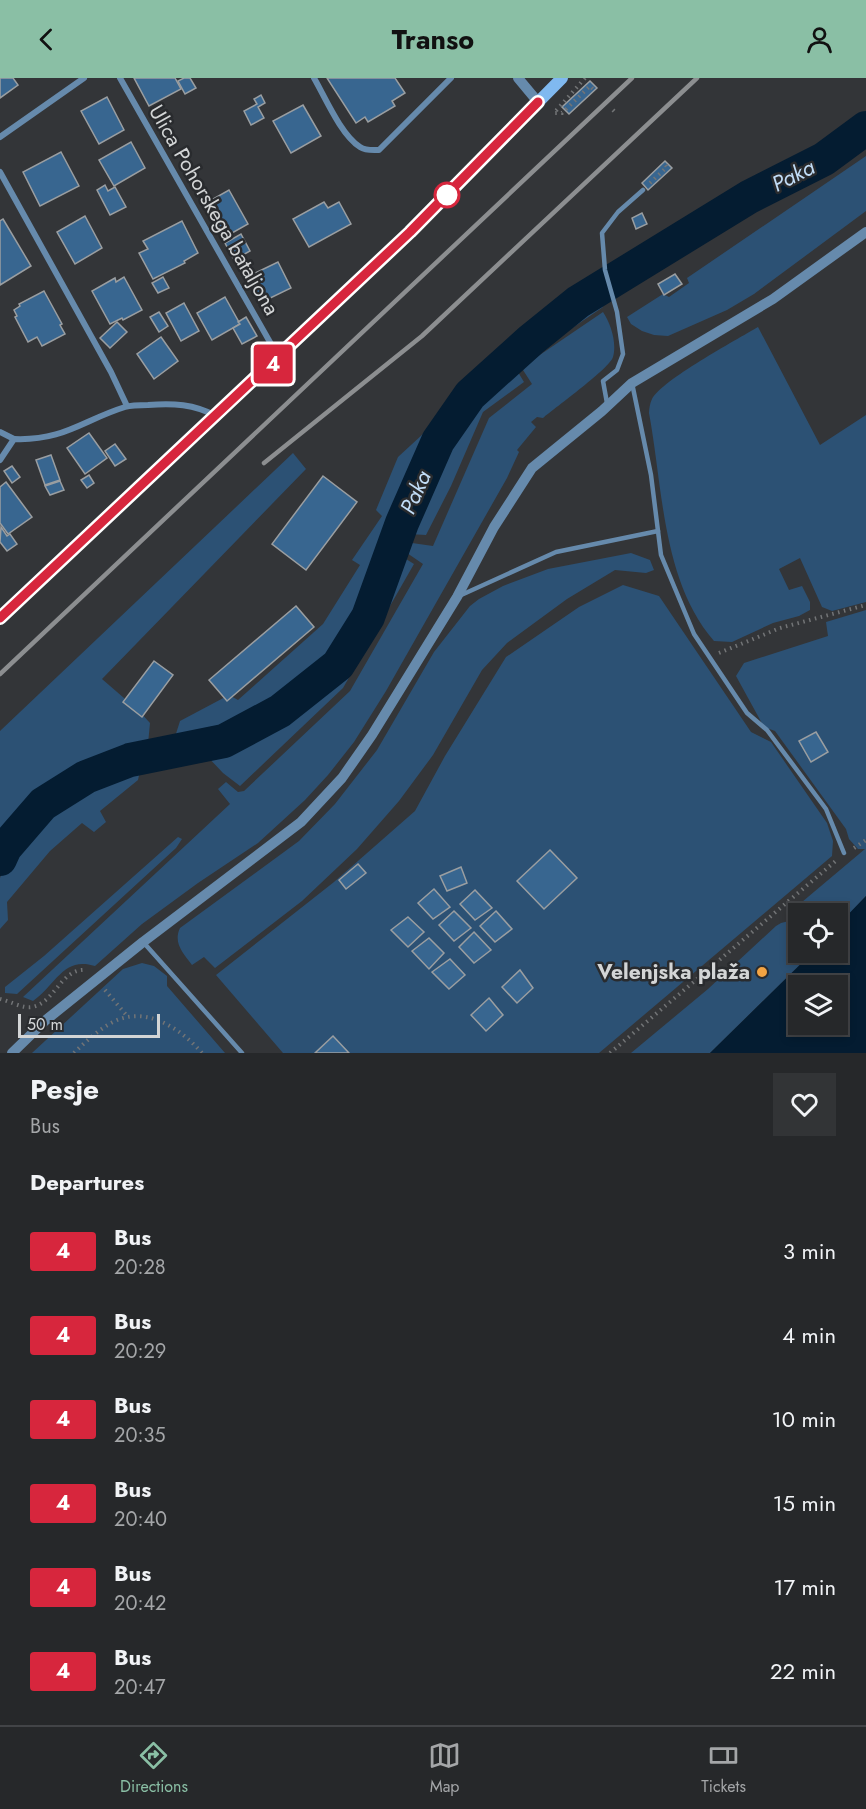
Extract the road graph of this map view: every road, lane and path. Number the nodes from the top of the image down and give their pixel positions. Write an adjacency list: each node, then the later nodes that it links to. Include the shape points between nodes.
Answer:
1 (84, 78): 10 (street)
2 (120, 78): 15 (street, Ulica Pohorskega bataljona)
3 (314, 78): 4 (street, via 346,133 360,147 379,150)
4 (451, 78)
5 (518, 78): 9 (street)
6 (562, 78): 9 (main road)
7 (585, 78): 8 (path, via 554,113 562,113 590,86)
8 (595, 92)
9 (538, 102): 15 (main road)
10 (0, 137)
11 (665, 164): 13 (path, via 667,167)
12 (0, 172): 17 (street)
13 (643, 190): 18 (lane, via 602,233 605,270 623,354 617,370 603,381)
14 (866, 232): 16 (street, via 773,298)
15 (279, 358): 19 (main road)
16 (632, 383): 18 (street); 23 (lane)
17 (127, 406): 19 (street, via 177,404 201,408); 21 (street, via 49,437)
18 (608, 406): 24 (street, via 532,468 494,527)
19 (217, 416): 26 (main road)
20 (0, 432): 21 (street)
21 (14, 439): 22 (street)
22 (0, 460)
23 (658, 531): 24 (lane, via 556,552); 27 (lane, via 661,555 694,634)
24 (457, 597): 30 (street, via 342,778 301,822)
25 (866, 606): 27 (path, via 780,628)
26 (0, 618)
27 (710, 657): 29 (lane, via 747,713 792,760 826,809)
28 (866, 840): 29 (path)
29 (844, 853): 39 (path)
30 (142, 942): 35 (street, via 46,1020); 38 (lane)
31 (87, 970): 33 (path, via 69,975 38,1006 30,1008)
32 (103, 988): 34 (path)
33 (0, 999)
34 (128, 1017): 36 (path, via 100,1030); 37 (path, via 143,1016 164,1022 182,1032)
35 (12, 1053)
36 (74, 1053)
37 (202, 1053)
38 (242, 1053)
39 (610, 1053)

